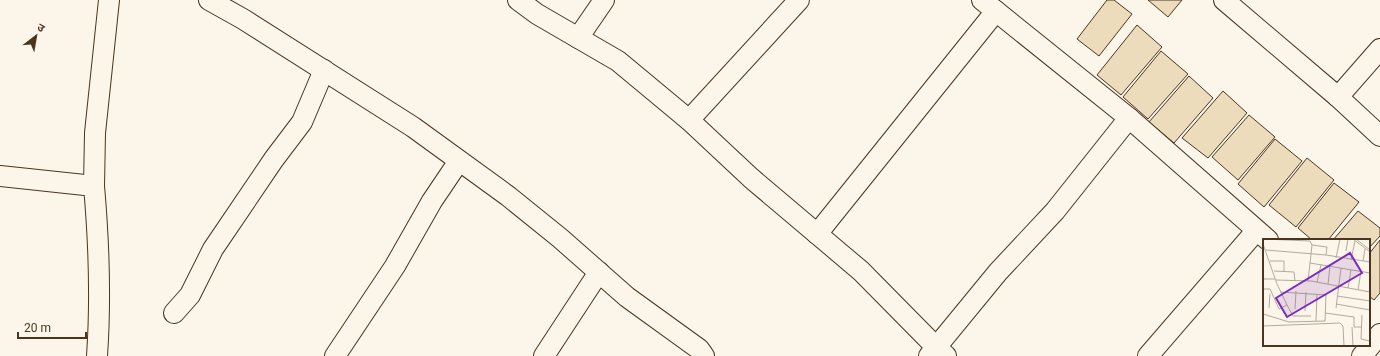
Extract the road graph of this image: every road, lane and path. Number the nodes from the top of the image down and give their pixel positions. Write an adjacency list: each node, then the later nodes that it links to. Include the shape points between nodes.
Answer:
1 (110, 0): 17 (street, via 95,133)
2 (209, 0): 10 (street)
3 (518, 0): 8 (street)
4 (604, 0): 8 (street)
5 (799, 0): 13 (street)
6 (1224, 0): 11 (street)
7 (989, 5): 12 (street); 18 (street)
8 (578, 38): 13 (street, via 618,61)
9 (1380, 49): 11 (street)
10 (324, 70): 15 (street, via 413,127); 21 (street, via 302,122 213,249 190,295)
11 (1338, 97): 14 (street)
12 (1129, 118): 19 (street); 24 (street, via 1055,211 998,272)
13 (689, 120): 18 (street, via 751,178)
14 (1380, 136)
15 (459, 161): 20 (street, via 508,196); 26 (street, via 432,201 395,266)
16 (0, 176): 17 (street)
17 (94, 186): 25 (street, via 99,242)
18 (817, 234): 24 (street, via 861,271)
19 (1262, 235): 29 (street)
20 (599, 272): 27 (street); 28 (street, via 627,297 699,349)
21 (174, 313)
22 (1370, 325): 23 (street)
23 (1380, 334): 30 (street)
24 (937, 353)
25 (97, 356)
26 (335, 356)
27 (544, 356)
28 (704, 356)
29 (1148, 356)
30 (1362, 356)

